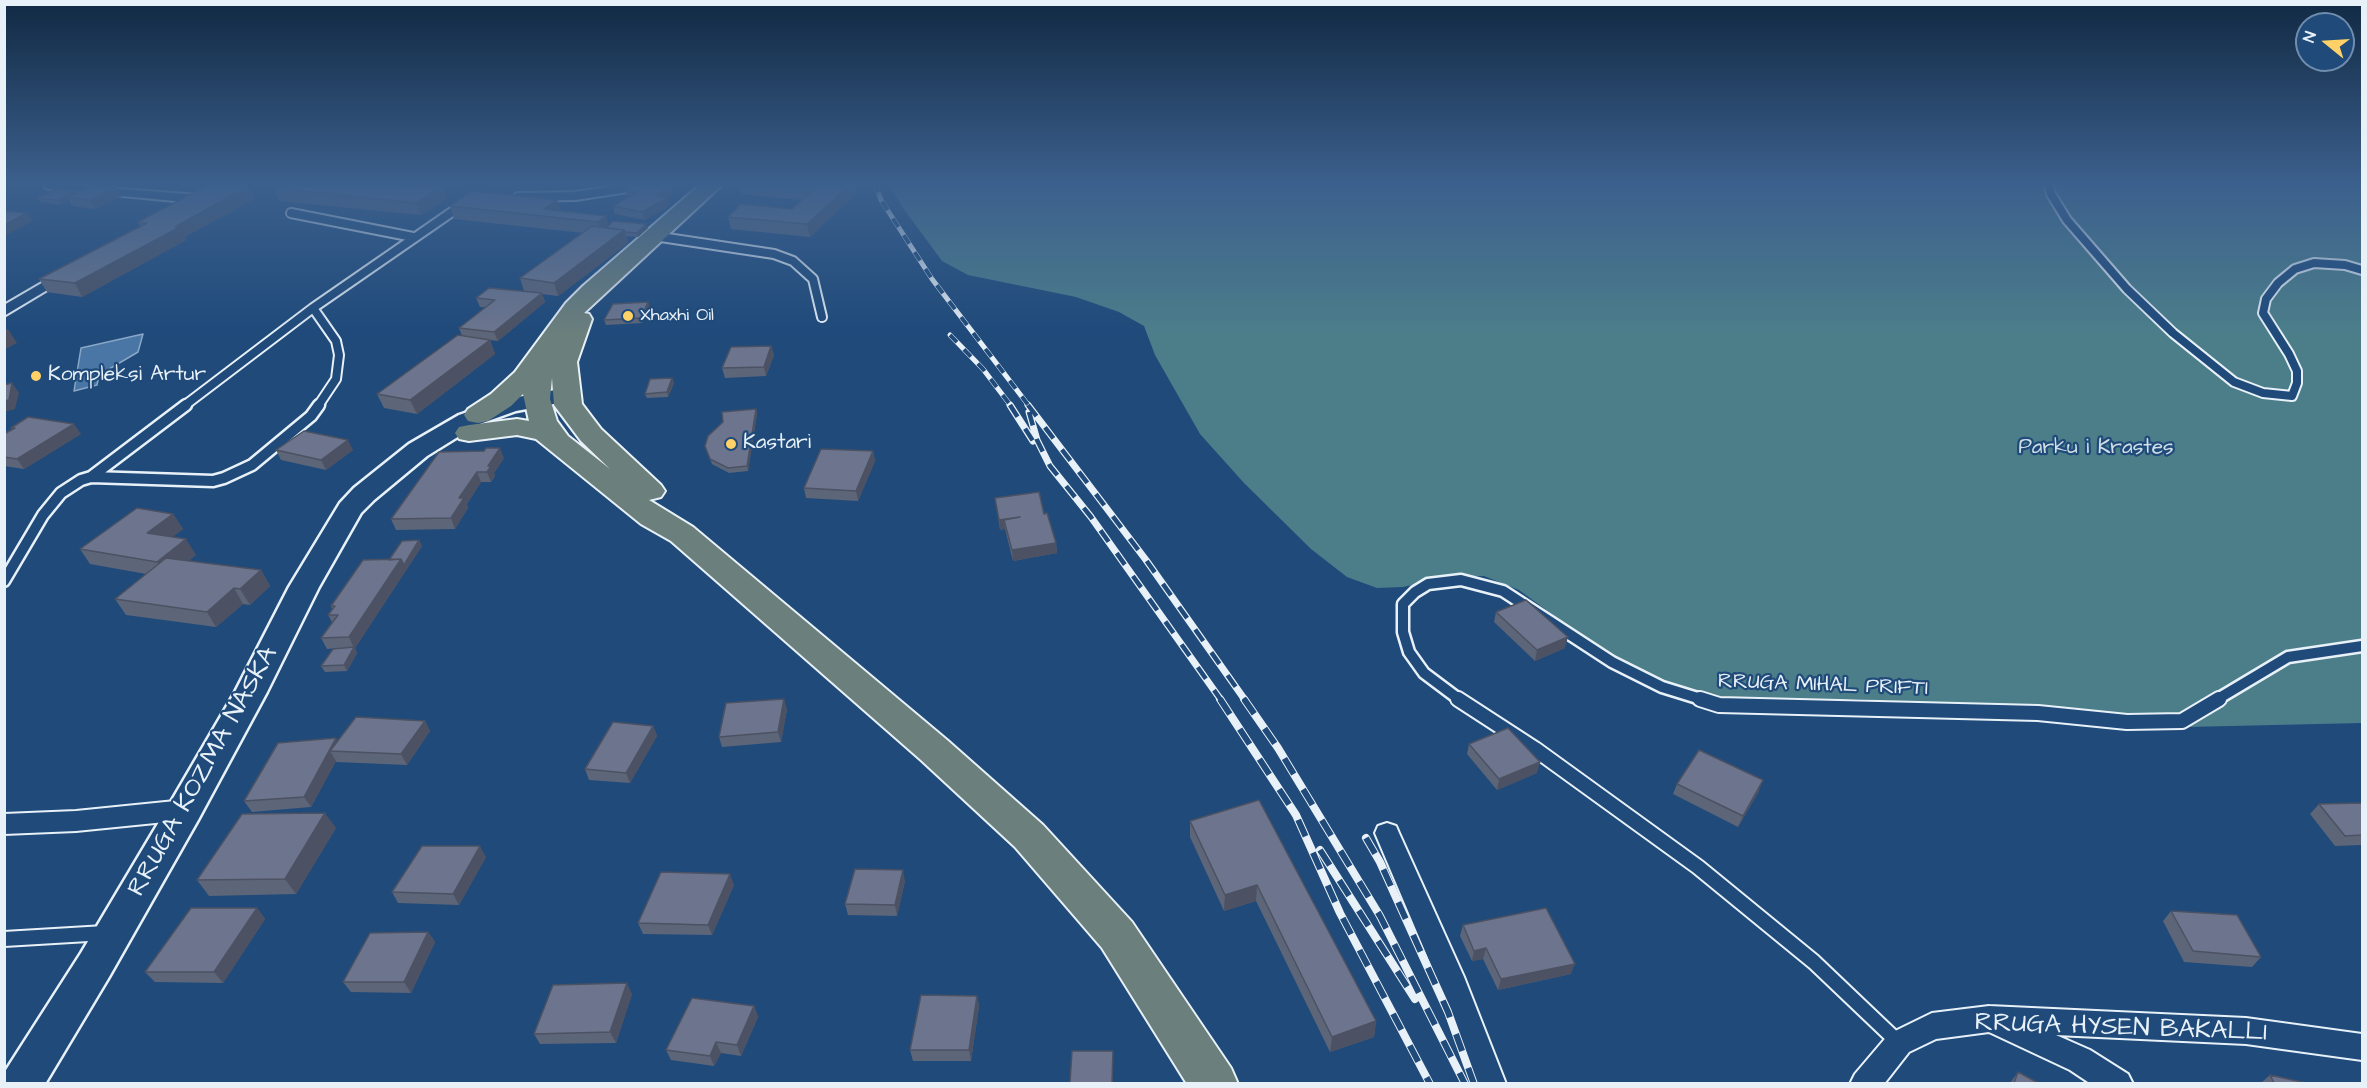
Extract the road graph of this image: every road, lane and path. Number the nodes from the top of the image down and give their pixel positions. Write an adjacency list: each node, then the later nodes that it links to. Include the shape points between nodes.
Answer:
1 (397, 234): 6 (lane)
2 (418, 234): 6 (lane)
3 (657, 234): 5 (main road)
4 (2079, 234): 9 (lane, via 2127,289 2173,333 2234,382 2263,393 2292,396 2297,383 2289,354 2263,313 2266,299 2278,283 2295,269 2314,263)
5 (654, 236): 7 (main road); 12 (lane, via 774,254 793,261 813,279)
6 (413, 237): 10 (lane)
7 (620, 266): 13 (main road, via 575,308); 14 (main road, via 576,326 564,362)
8 (72, 269): 11 (street)
9 (2362, 270)
10 (313, 308): 18 (lane); 18 (lane, via 336,341 336,379 311,416 258,461 213,481)
11 (4, 312)
12 (822, 316)
13 (551, 342): 15 (main road, via 540,373); 16 (main road, via 535,365)
14 (567, 400): 15 (main road, RRUGA KOZMA NASKA); 19 (main road, via 591,435 648,489)
15 (537, 406): 16 (main road, RRUGA KOZMA NASKA); 17 (main road)
16 (474, 424): 17 (main road, via 545,432); 22 (main road, RRUGA KOZMA NASKA, via 395,469 351,509 328,543)
17 (557, 441): 19 (main road, via 652,517)
18 (91, 477): 20 (lane, via 61,493 43,515)
19 (682, 534): 31 (main road, via 1029,836 1117,935)
20 (4, 581)
21 (2362, 646): 28 (lane, RRUGA MIHAL PRIFTI, via 2288,657 2182,721 2127,722 2038,713 1719,705 1662,687 1612,662 1503,591 1461,580 1428,584 1403,604 1403,632 1409,652 1424,673 1698,867 1814,962)
22 (185, 810): 23 (street); 25 (main road, RRUGA KOZMA NASKA)
23 (4, 824)
24 (1387, 833): 32 (street)
25 (115, 932): 26 (lane); 30 (main road, RRUGA KOZMA NASKA)
26 (4, 939)
27 (1989, 1019): 28 (street, RRUGA HYSEN BAKALLI, via 1932,1026); 29 (street, RRUGA HYSEN BAKALLI, via 2246,1031); 34 (street, via 2080,1060)
28 (1899, 1043): 33 (street, RRUGA HYSEN BAKALLI)
29 (2362, 1047)
30 (21, 1083)
31 (1214, 1083)
32 (1491, 1083)
33 (1865, 1083)
34 (2118, 1083)

